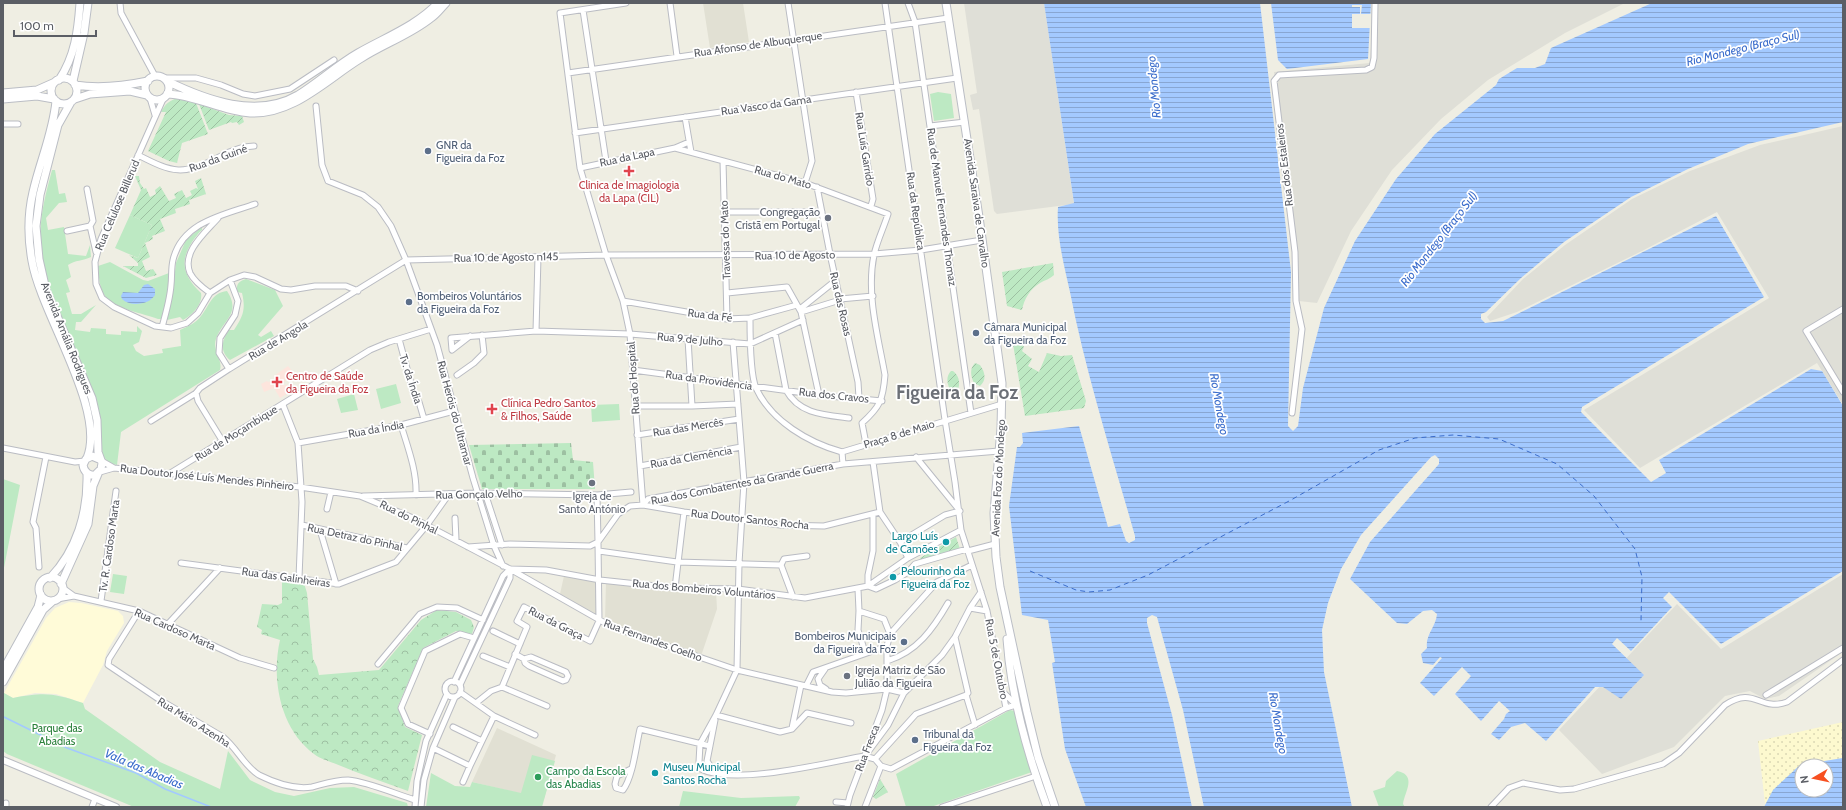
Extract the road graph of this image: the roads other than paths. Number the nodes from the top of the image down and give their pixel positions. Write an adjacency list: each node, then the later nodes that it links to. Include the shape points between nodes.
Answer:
1 (80, 3): 27 (main road, via 72,54)
2 (88, 3): 29 (main road)
3 (120, 3): 24 (street, via 121,13)
4 (438, 3): 26 (main road, via 408,27 357,53 297,95 276,104 251,107 223,103)
5 (446, 3): 34 (main road, via 432,18 410,32 360,58 300,100 277,110 251,113 222,108 182,95)
6 (626, 3): 14 (street)
7 (670, 3): 20 (street)
8 (788, 3): 19 (street)
9 (885, 3): 18 (street, Rua da República)
10 (908, 3): 15 (street, Rua de Manuel Fernandes Thomaz)
11 (913, 3): 15 (street)
12 (946, 3): 16 (main road, Avenida Saraiva de Carvalho)
13 (1375, 3): 120 (street, Rua dos Estaleiros, via 1372,67 1366,70 1279,75 1274,81 1295,252 1296,301 1302,329)
14 (584, 10): 22 (street); 23 (street, Rua do Hospital, via 560,13)
15 (914, 15): 17 (street, Rua de Manuel Fernandes Thomaz)
16 (948, 18): 17 (street, Rua Afonso de Albuquerque); 25 (main road, Avenida Saraiva de Carvalho)
17 (915, 22): 18 (street, Rua Afonso de Albuquerque); 30 (street, Rua de Manuel Fernandes Thomaz)
18 (888, 26): 19 (street, Rua Afonso de Albuquerque); 31 (street, Rua da República)
19 (793, 39): 20 (street, Rua Afonso de Albuquerque); 37 (street)
20 (677, 56): 22 (street, Rua Afonso de Albuquerque)
21 (334, 60): 26 (street, via 290,89 254,96 196,78)
22 (593, 69): 23 (street, Rua Afonso de Albuquerque); 47 (street)
23 (568, 73): 48 (street, Rua do Hospital)
24 (155, 76): 26 (main road); 28 (main road)
25 (957, 78): 30 (street, Rua Vasco da Gama); 43 (main road, Avenida Saraiva de Carvalho)
26 (165, 80): 34 (main road, via 169,85)
27 (57, 81): 29 (main road, via 66,78); 33 (main road, via 36,90); 38 (main road, via 52,89)
28 (148, 81): 29 (main road, via 90,87); 35 (main road, via 146,85)
29 (74, 83): 39 (main road, via 77,92)
30 (923, 83): 31 (street, Rua Vasco da Gama); 46 (street, Rua de Manuel Fernandes Thomaz)
31 (898, 87): 32 (street, Rua Vasco da Gama); 69 (street, Rua da República)
32 (856, 92): 37 (street, Rua Vasco da Gama); 61 (street, Rua Luís Garrido, via 873,200)
33 (3, 93)
34 (165, 96): 35 (main road, via 160,99); 41 (street, Rua Celulose Billerud)
35 (149, 97): 39 (main road, via 130,91 90,94); 41 (street)
36 (3, 99): 38 (main road, via 37,96)
37 (802, 99): 42 (street, Rua Vasco da Gama); 57 (street, via 812,161)
38 (55, 100): 39 (main road, via 63,104); 141 (main road, Avenida Amália Rodrigues, via 54,118 33,193 29,226 32,261 40,292 86,401 91,421 91,450)
39 (73, 100): 138 (main road, Avenida Amália Rodrigues, via 58,125 40,195 36,226 38,259 46,290 92,398 97,420)
40 (316, 106): 76 (street, Rua Heróis do Ultramar, via 322,165 328,182 363,195 378,207 391,226)
41 (155, 115): 53 (street, Rua Celulose Billerud)
42 (686, 116): 47 (street, Rua Vasco da Gama); 49 (street)
43 (965, 122): 46 (street); 67 (main road, Avenida Saraiva de Carvalho)
44 (3, 124): 45 (street)
45 (18, 124)
46 (930, 126): 68 (street, Rua de Manuel Fernandes Thomaz)
47 (602, 129): 48 (street, Rua Vasco da Gama); 54 (street)
48 (575, 133): 56 (street, Rua do Hospital)
49 (689, 142): 51 (street); 52 (street)
50 (254, 146): 53 (street, Rua da Guiné, via 240,148 186,171 163,168)
51 (675, 148): 52 (street, Rua do Mato); 54 (street, Rua da Lapa)
52 (691, 152): 55 (street, Rua do Mato)
53 (138, 155): 70 (street, Rua Celulose Billerud, via 101,239)
54 (606, 161): 56 (street, Rua da Lapa)
55 (723, 161): 57 (street, Rua do Mato); 62 (street, Travessa do Mato)
56 (580, 168): 73 (street, Rua do Hospital)
57 (805, 183): 58 (street, Rua do Mato)
58 (817, 187): 61 (street, Rua do Mato); 63 (street, Rua das Rosas)
59 (87, 189): 65 (street, via 93,220)
60 (255, 204): 64 (street)
61 (871, 206): 72 (street, Rua do Mato, via 888,214)
62 (724, 212): 63 (street); 74 (street, Travessa do Mato)
63 (822, 212): 71 (street, Rua das Rosas)
64 (219, 217): 80 (street, via 193,246 188,259 190,273); 90 (street, via 193,229 178,248 172,261 170,292)
65 (90, 226): 66 (street); 70 (street)
66 (67, 231)
67 (982, 240): 68 (street, Rua 10 de Agosto); 114 (main road, Avenida Saraiva de Carvalho, via 1001,375)
68 (947, 245): 69 (street, Rua 10 de Agosto); 119 (street, Rua de Manuel Fernandes Thomaz)
69 (921, 250): 72 (street, Rua 10 de Agosto); 124 (street, Rua da República)
70 (97, 254): 90 (street, Rua Celulose Billerud, via 96,284 102,298 114,307)
71 (830, 254): 72 (street, Rua 10 de Agosto); 74 (street, Rua 10 de Agosto); 78 (street, Rua das Rosas)
72 (874, 254): 82 (street)
73 (606, 255): 74 (street, Rua 10 de Agosto); 75 (street, Rua 10 de Agosto n145); 84 (street, Rua do Hospital)
74 (726, 256): 81 (street, Travessa do Mato)
75 (538, 257): 76 (street, Rua 10 de Agosto n145); 92 (street)
76 (406, 260): 79 (street, Rua de Angola); 91 (street, Rua Heróis do Ultramar)
77 (230, 280): 79 (street, Rua Celulose Billerud, via 244,274 281,289 346,286); 80 (street, Rua Celulose Billerud); 101 (street, via 238,300 235,315 220,338 219,353)
78 (835, 281): 83 (street, Rua das Rosas); 85 (street)
79 (358, 291): 101 (street, Rua de Angola)
80 (210, 293): 90 (street, Rua Celulose Billerud, via 198,313 186,323 172,328)
81 (727, 293): 85 (street, via 787,287); 88 (street, Travessa do Mato)
82 (873, 296): 83 (street, Rua da Fé); 112 (street, via 885,375)
83 (840, 300): 85 (street, Rua da Fé); 111 (street, Rua das Rosas, via 858,382)
84 (623, 301): 88 (street, Rua da Fé); 94 (street, Rua do Hospital)
85 (799, 309): 87 (street, Rua da Fé); 89 (street)
86 (1843, 309): 108 (street, via 1806,331)
87 (750, 318): 88 (street, Rua da Fé); 100 (street)
88 (727, 319)
89 (803, 320): 93 (street); 110 (street)
90 (162, 327)
91 (431, 329): 97 (street, Rua de Moçambique); 118 (street, Rua Heróis do Ultramar)
92 (536, 331): 94 (street, Rua 9 de Julho); 96 (street, Rua 9 de Julho)
93 (774, 333): 100 (street); 107 (street)
94 (630, 334): 98 (street, Rua 9 de Julho); 102 (street, Rua do Hospital)
95 (470, 336): 96 (street, Rua 9 de Julho)
96 (482, 336): 103 (street, via 484,353)
97 (399, 339): 115 (street, Rua de Moçambique, via 370,350); 122 (street, Tv. da Índia, via 415,398 419,402)
98 (688, 339): 99 (street, Rua 9 de Julho); 104 (street)
99 (733, 342): 100 (street, Rua 9 de Julho); 105 (street)
100 (750, 344): 106 (street)
101 (229, 369): 109 (street, Rua de Angola)
102 (633, 370): 104 (street, Rua da Providência); 116 (street, Rua do Hospital)
103 (457, 375)
104 (690, 377): 105 (street, Rua da Providência); 117 (street)
105 (737, 384): 106 (street, Rua da Providência); 113 (street)
106 (755, 387): 107 (street, Rua da Providência); 134 (street, via 772,411 799,434 812,442)
107 (786, 390): 110 (street, Rua dos Cravos); 121 (street, via 790,397 807,410 822,415)
108 (1843, 392)
109 (196, 393): 125 (street, Rua de Angola); 128 (street, via 198,402)
110 (819, 395): 111 (street, Rua dos Cravos)
111 (859, 398): 112 (street, Rua dos Cravos)
112 (882, 400): 130 (street, via 862,423)
113 (738, 404): 117 (street); 123 (street)
114 (1002, 404): 119 (street); 133 (main road, Avenida Foz do Mondego)
115 (283, 405): 128 (street, Rua de Moçambique); 129 (street)
116 (636, 406): 117 (street); 127 (street, Rua do Hospital)
117 (692, 406)
118 (454, 411): 122 (street, Rua da Índia); 151 (street, Rua Heróis do Ultramar)
119 (971, 413): 124 (street)
120 (1292, 413)
121 (849, 418)
122 (424, 419): 126 (street, Rua da Índia)
123 (739, 419): 127 (street, Rua das Mercês); 131 (street)
124 (945, 420): 130 (street, Praça 8 de Maio); 135 (street, Praça 8 de Maio)
125 (151, 421)
126 (401, 425): 129 (street, Rua da Índia); 154 (street, via 411,454)
127 (637, 435): 142 (street, Rua do Hospital)
128 (223, 442): 145 (street, Rua de Moçambique)
129 (298, 443): 147 (street)
130 (866, 444): 134 (street, Praça 8 de Maio)
131 (741, 447): 142 (street, Rua da Clemência); 146 (street)
132 (3, 448): 136 (street)
133 (999, 451): 135 (street); 176 (main road, Avenida Foz do Mondego, via 994,513)
134 (842, 452): 140 (street)
135 (951, 454): 137 (street, Praça 8 de Maio); 159 (street, Rua 5 de Outubro)
136 (46, 457): 141 (street); 191 (street, via 33,522 36,528)
137 (916, 457): 139 (street, Praça 8 de Maio); 159 (street)
138 (99, 459): 141 (main road, via 92,456); 143 (street, Rua Doutor José Luís Mendes Pinheiro); 144 (main road, via 102,466)
139 (873, 462): 140 (street, Praça 8 de Maio); 161 (street)
140 (843, 464): 146 (street, Rua dos Combatentes da Grande Guerra)
141 (86, 465): 144 (main road, via 93,475); 195 (main road, Avenida Amália Rodrigues, via 88,486 82,522 75,543 62,566)
142 (640, 466): 157 (street, Rua do Hospital)
143 (114, 468): 144 (street, Rua Doutor José Luís Mendes Pinheiro); 145 (street, Rua Doutor José Luís Mendes Pinheiro)
144 (99, 473): 200 (main road, via 93,486 88,524)
145 (169, 474): 147 (street, Rua Doutor José Luís Mendes Pinheiro)
146 (744, 482): 157 (street, Rua dos Combatentes da Grande Guerra, via 648,499); 166 (street)
147 (300, 487): 149 (street, Rua do Pinhal); 167 (street)
148 (116, 491): 210 (street, Tv. R. Cardoso Marta)
149 (331, 492): 156 (street, Rua do Pinhal); 158 (street)
150 (631, 492): 155 (street, Rua Gonçalo Velho)
151 (478, 493): 152 (street, Rua Gonçalo Velho); 153 (street, Rua Gonçalo Velho); 164 (street, Rua Heróis do Ultramar)
152 (485, 493): 155 (street, Rua Gonçalo Velho); 162 (street)
153 (448, 494): 154 (street, Rua Gonçalo Velho); 168 (street, Rua das Galinheiras)
154 (416, 495): 156 (street, Rua Gonçalo Velho)
155 (597, 495): 174 (street)
156 (360, 496): 168 (street, Rua do Pinhal)
157 (643, 505): 160 (street, Rua Doutor Santos Rocha); 174 (street, via 630,506 618,514)
158 (327, 509)
159 (960, 511): 171 (street, Rua 5 de Outubro); 175 (street, via 945,515)
160 (684, 512): 166 (street, Rua Doutor Santos Rocha); 185 (street)
161 (880, 512): 163 (street, Rua Doutor Santos Rocha); 175 (street)
162 (492, 514): 164 (street); 170 (street)
163 (873, 514): 166 (street, Rua Doutor Santos Rocha, via 824,526); 201 (street)
164 (485, 516): 172 (street, Rua Heróis do Ultramar)
165 (455, 518): 173 (street)
166 (741, 520): 187 (street)
167 (302, 525): 169 (street, Rua Detraz do Pinhal); 196 (street)
168 (426, 525): 173 (street, Rua do Pinhal); 180 (street, Rua das Galinheiras)
169 (320, 530): 180 (street, Rua Detraz do Pinhal); 199 (street)
170 (497, 530): 172 (street); 177 (street)
171 (961, 530): 181 (street, Rua 5 de Outubro); 184 (street)
172 (490, 532): 178 (street, Rua Heróis do Ultramar)
173 (456, 540): 179 (street, Rua do Pinhal)
174 (598, 542): 177 (street, via 590,546); 182 (street)
175 (900, 542): 184 (street)
176 (995, 544): 181 (street); 218 (main road, Avenida Foz do Mondego)
177 (502, 545): 178 (street)
178 (494, 546): 179 (street); 190 (street, Rua Heróis do Ultramar)
179 (467, 547): 190 (street, Rua do Pinhal)
180 (407, 548): 199 (street, Rua das Galinheiras, via 396,562)
181 (968, 550): 189 (street, Rua 5 de Outubro); 201 (street, via 915,564 908,572 876,589)
182 (599, 551): 185 (street); 197 (street)
183 (807, 556): 188 (street, via 784,559)
184 (908, 558): 201 (street)
185 (677, 562): 187 (street); 202 (street)
186 (181, 563): 192 (street, Rua das Galinheiras)
187 (739, 563): 188 (street); 203 (street)
188 (781, 565): 208 (street)
189 (972, 565): 205 (street, Rua 5 de Outubro); 221 (street, via 937,582)
190 (503, 566): 193 (street, Rua do Pinhal)
191 (39, 567)
192 (220, 568): 196 (street, Rua das Galinheiras); 219 (street)
193 (510, 569): 194 (street, Rua dos Bombeiros Voluntários); 198 (street, Rua Fernandes Coelho); 216 (street, via 503,576); 241 (street, via 510,578)
194 (535, 570): 197 (street, Rua dos Bombeiros Voluntários); 198 (street)
195 (50, 578): 200 (main road, via 54,578); 206 (main road, via 45,579 40,586)
196 (299, 578): 199 (street, Rua das Galinheiras)
197 (600, 580): 202 (street, Rua dos Bombeiros Voluntários); 217 (street)
198 (530, 581): 217 (street, Rua Fernandes Coelho)
199 (336, 584)
200 (62, 586): 207 (street); 209 (main road, via 60,596)
201 (868, 586): 204 (street, Rua dos Bombeiros Voluntários)
202 (675, 588): 203 (street, Rua dos Bombeiros Voluntários)
203 (738, 589): 208 (street, Rua dos Bombeiros Voluntários); 238 (street)
204 (858, 589): 208 (street, Rua dos Bombeiros Voluntários, via 805,598); 214 (street)
205 (981, 592): 212 (street); 215 (street, Rua 5 de Outubro)
206 (41, 595): 209 (main road, via 48,600); 237 (main road, via 38,607)
207 (74, 596): 209 (street); 210 (street, Rua Cardoso Marta)
208 (793, 597)
209 (55, 600): 239 (main road, via 43,610)
210 (101, 601): 213 (street, Rua Cardoso Marta)
211 (948, 603): 232 (street, via 934,627 916,647)
212 (970, 608): 215 (street); 223 (street)
213 (139, 611): 219 (street, Rua Cardoso Marta); 281 (street, Rua Mário Azenha, via 108,659 108,665 160,700 223,737 258,774 293,788 347,780)
214 (860, 611): 221 (street, via 884,619); 227 (street, via 858,630)
215 (987, 611): 247 (street, Rua 5 de Outubro)
216 (483, 620): 222 (street); 233 (street, via 457,608 437,607 420,614)
217 (599, 621): 224 (street, Rua da Graça, via 590,641 524,607 517,621 527,627); 238 (street, Rua Fernandes Coelho)
218 (1006, 623): 254 (main road, Avenida Foz do Mondego); 257 (main road, Avenida Foz do Mondego)
219 (168, 624): 236 (street, Rua Cardoso Marta, via 240,658)
220 (493, 631): 224 (street)
221 (890, 634): 225 (street, Rua Fresca)
222 (474, 638): 240 (street); 264 (street, via 460,634 425,652 401,708 408,724)
223 (955, 638): 248 (street, via 942,655); 250 (street)
224 (520, 644): 228 (street)
225 (887, 646): 227 (street); 232 (street, Rua Fresca)
226 (1843, 648): 251 (street)
227 (865, 652): 235 (street)
228 (515, 654): 230 (street); 234 (street)
229 (483, 656): 234 (street)
230 (524, 659): 230 (street, via 529,666 563,681 568,676 566,672 531,657)
231 (1843, 660): 293 (street, via 1787,702 1779,705 1764,703 1751,697 1732,700 1680,753 1663,764 1574,789 1560,790 1523,783 1514,785)
232 (887, 661): 244 (street, Rua Fresca)
233 (378, 664)
234 (510, 667): 243 (street)
235 (827, 667): 242 (street, via 813,672); 245 (street, via 818,679)
236 (274, 668)
237 (3, 670)
238 (737, 670): 242 (street, Rua Fernandes Coelho); 258 (street)
239 (3, 682)
240 (454, 682): 241 (street); 249 (street, via 446,687)
241 (460, 685): 246 (street)
242 (804, 685): 245 (street, Rua Fernandes Coelho); 263 (street)
243 (502, 686): 253 (street); 255 (street)
244 (887, 689): 245 (street, Rua Fernandes Coelho, via 846,693); 248 (street, Rua Fernandes Coelho); 270 (street, Rua Fresca, via 882,710)
245 (827, 691)
246 (460, 692): 252 (street); 253 (street)
247 (1004, 692): 254 (street); 256 (street, Rua 5 de Outubro)
248 (904, 693): 270 (street, via 888,725)
249 (447, 694): 252 (street); 264 (street)
250 (967, 694): 261 (street); 271 (street, via 916,714)
251 (1766, 695)
252 (455, 697): 269 (street)
253 (476, 703): 259 (street)
254 (1016, 705): 256 (street); 257 (main road); 278 (main road, Avenida Foz do Mondego)
255 (547, 706)
256 (1006, 708): 261 (street)
257 (1027, 712): 276 (main road, Avenida Foz do Mondego)
258 (716, 715): 263 (street, via 780,732); 267 (street); 268 (street)
259 (494, 716): 265 (street); 266 (street)
260 (851, 723): 263 (street, via 807,713)
261 (975, 725): 274 (street, via 891,769)
262 (453, 727): 266 (street)
263 (792, 729)
264 (430, 734): 281 (street, via 426,741)
265 (535, 735)
266 (482, 740): 273 (street)
267 (700, 744): 268 (street); 275 (street, via 640,728); 277 (street, via 701,769)
268 (710, 746): 277 (street, via 707,761)
269 (433, 748): 273 (street); 288 (street, via 424,780)
270 (864, 756): 271 (street); 277 (street, via 777,773 735,775); 283 (street, Rua Fresca)
271 (875, 759): 274 (street)
272 (3, 760): 280 (street)
273 (470, 766): 279 (street)
274 (880, 766): 289 (street)
275 (631, 769)
276 (1042, 770): 278 (main road); 292 (main road, Avenida Foz do Mondego)
277 (715, 772)
278 (1036, 776): 284 (street); 291 (main road, Avenida Foz do Mondego)
279 (463, 782)
280 (95, 799): 285 (street); 286 (street)
281 (415, 800): 287 (street)
282 (836, 802): 283 (street)
283 (848, 805)
284 (957, 805): 290 (street)
285 (92, 807)
286 (116, 807)
287 (415, 807)
288 (421, 807)
289 (866, 807)
290 (942, 807)
291 (1047, 807)
292 (1055, 807)
293 (1491, 807)

